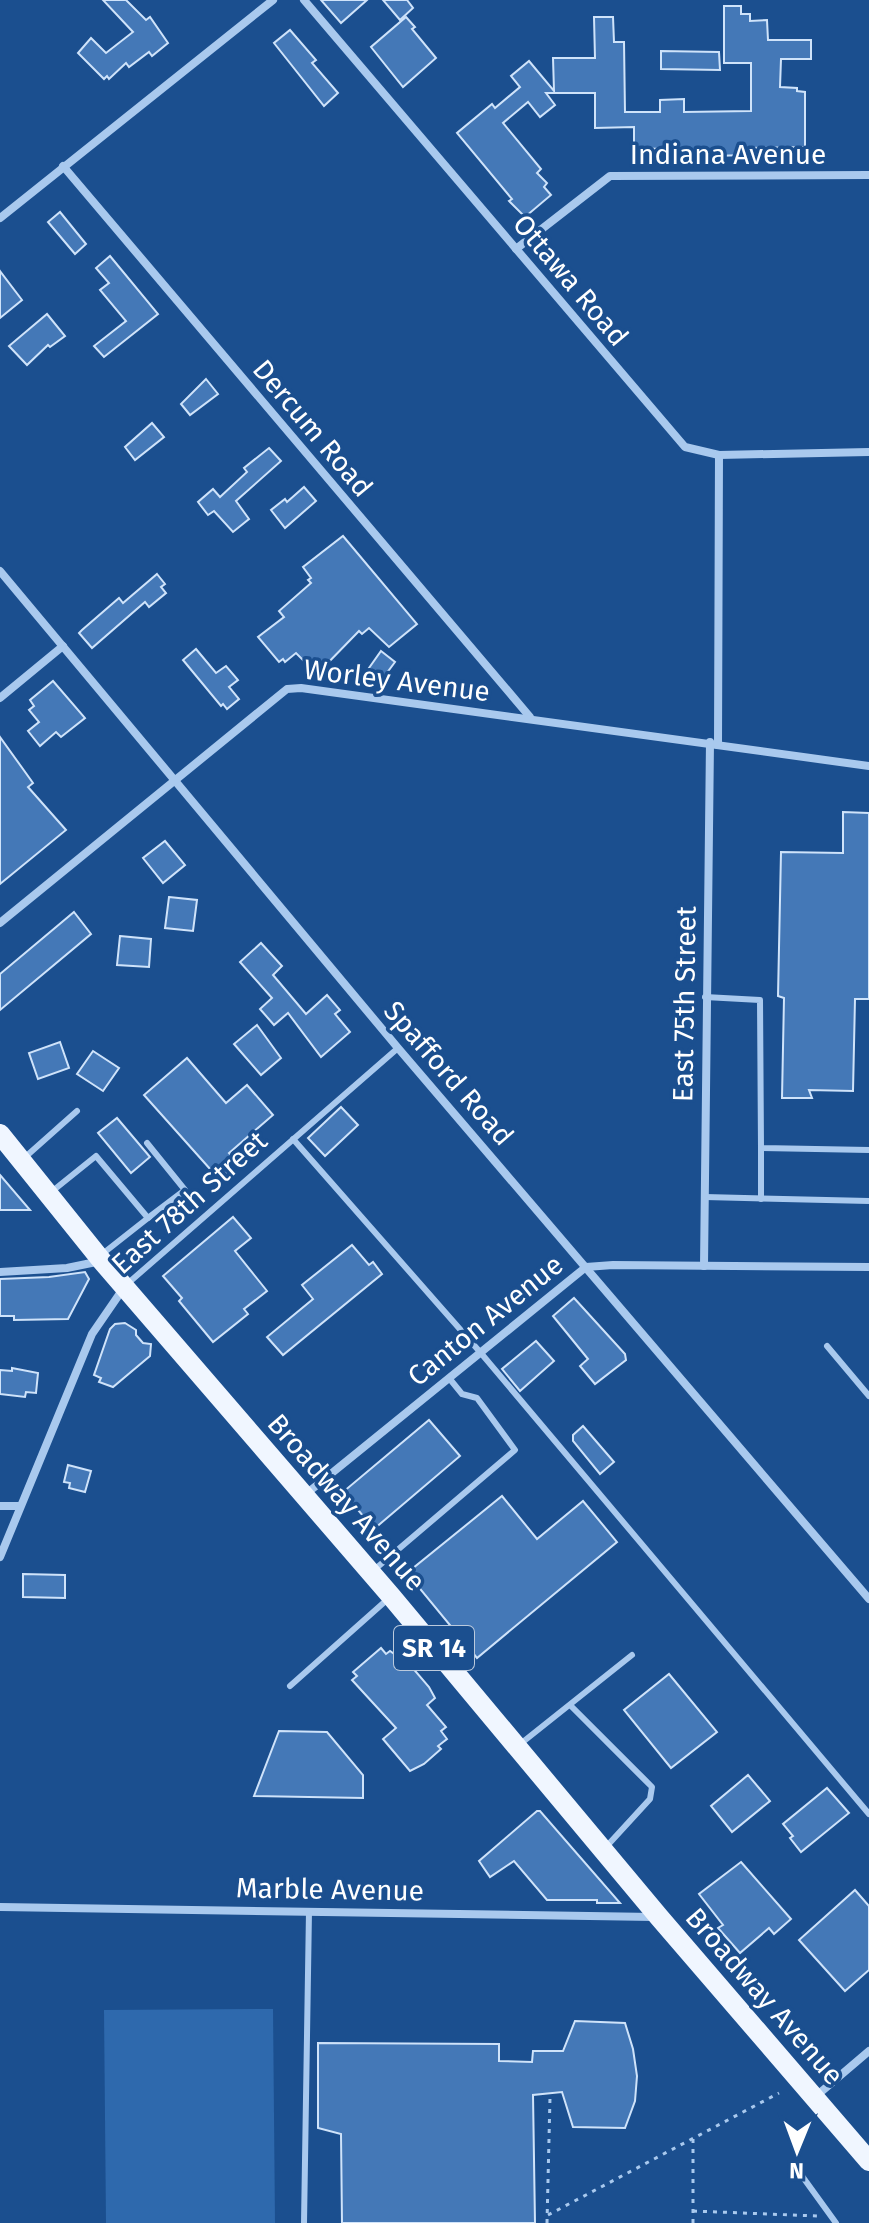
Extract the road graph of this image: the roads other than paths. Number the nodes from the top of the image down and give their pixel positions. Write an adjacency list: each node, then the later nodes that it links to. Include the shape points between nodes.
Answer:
1 (273, 0): 3 (street)
2 (304, 0): 6 (street, Ottawa Road)
3 (63, 166): 5 (street); 12 (street, Dercum Road)
4 (869, 175): 6 (street, Indiana Avenue, via 610,176)
5 (0, 218)
6 (516, 249): 8 (street, Ottawa Road, via 685,447)
7 (869, 452): 8 (street, Ottawa Road)
8 (719, 455): 13 (street, East 75th Street)
9 (0, 571): 10 (street, Spafford Road)
10 (63, 646): 11 (street); 15 (street, Spafford Road)
11 (0, 698)
12 (530, 718): 13 (street, Worley Avenue); 15 (street, Worley Avenue, via 287,689)
13 (714, 744): 14 (street, Worley Avenue); 17 (street, East 75th Street)
14 (869, 766)
15 (176, 781): 16 (street, Worley Avenue); 18 (street, Spafford Road)
16 (0, 923)
17 (705, 997): 23 (lane, via 760,1000); 27 (street, East 75th Street)
18 (398, 1048): 21 (lane, East 78th Street); 33 (street, Spafford Road)
19 (77, 1111): 25 (lane)
20 (0, 1134): 25 (main road, Broadway Avenue / SR 14)
21 (293, 1139): 36 (lane, East 78th Street); 38 (lane)
22 (147, 1143): 30 (lane, via 185,1190)
23 (761, 1148): 24 (lane); 28 (lane)
24 (869, 1150)
25 (13, 1157): 26 (main road, Broadway Avenue / SR 14)
26 (49, 1194): 30 (lane, via 96,1156); 31 (main road, Broadway Avenue / SR 14)
27 (705, 1197): 28 (lane); 32 (street, East 75th Street)
28 (761, 1199): 29 (lane)
29 (869, 1201)
30 (148, 1218): 31 (lane)
31 (100, 1259): 35 (street, via 67,1268); 36 (main road, Broadway Avenue / SR 14)
32 (704, 1266): 33 (street, Canton Avenue); 34 (street, Canton Avenue)
33 (586, 1267): 38 (street, Canton Avenue); 47 (street, Spafford Road)
34 (869, 1267)
35 (0, 1272)
36 (125, 1286): 41 (main road, Broadway Avenue / SR 14); 43 (street, East 78th Street, via 92,1334)
37 (827, 1346): 40 (lane)
38 (480, 1352): 39 (street, Canton Avenue); 52 (lane)
39 (449, 1378): 41 (street, Canton Avenue); 45 (lane, via 462,1394 477,1398 515,1450)
40 (869, 1396)
41 (304, 1495): 45 (main road, Broadway Avenue / SR 14)
42 (0, 1506): 43 (street)
43 (19, 1506): 44 (street, East 78th Street)
44 (0, 1557)
45 (371, 1573): 46 (main road, Broadway Avenue / SR 14)
46 (391, 1596): 49 (lane); 51 (main road, Broadway Avenue / SR 14)
47 (869, 1599)
48 (632, 1655): 50 (lane)
49 (290, 1686)
50 (571, 1706): 51 (lane); 53 (lane, via 652,1787 650,1799)
51 (517, 1747): 53 (main road, Broadway Avenue / SR 14)
52 (869, 1814)
53 (603, 1850): 56 (main road, Broadway Avenue / SR 14)
54 (0, 1907): 55 (street, Marble Avenue)
55 (309, 1910): 56 (street, Marble Avenue); 61 (lane)
56 (659, 1917): 58 (main road, Broadway Avenue / SR 14)
57 (869, 2051): 58 (street)
58 (815, 2097): 59 (main road, Broadway Avenue / SR 14)
59 (869, 2161)
60 (802, 2176): 62 (lane)
61 (304, 2223)
62 (836, 2223)

